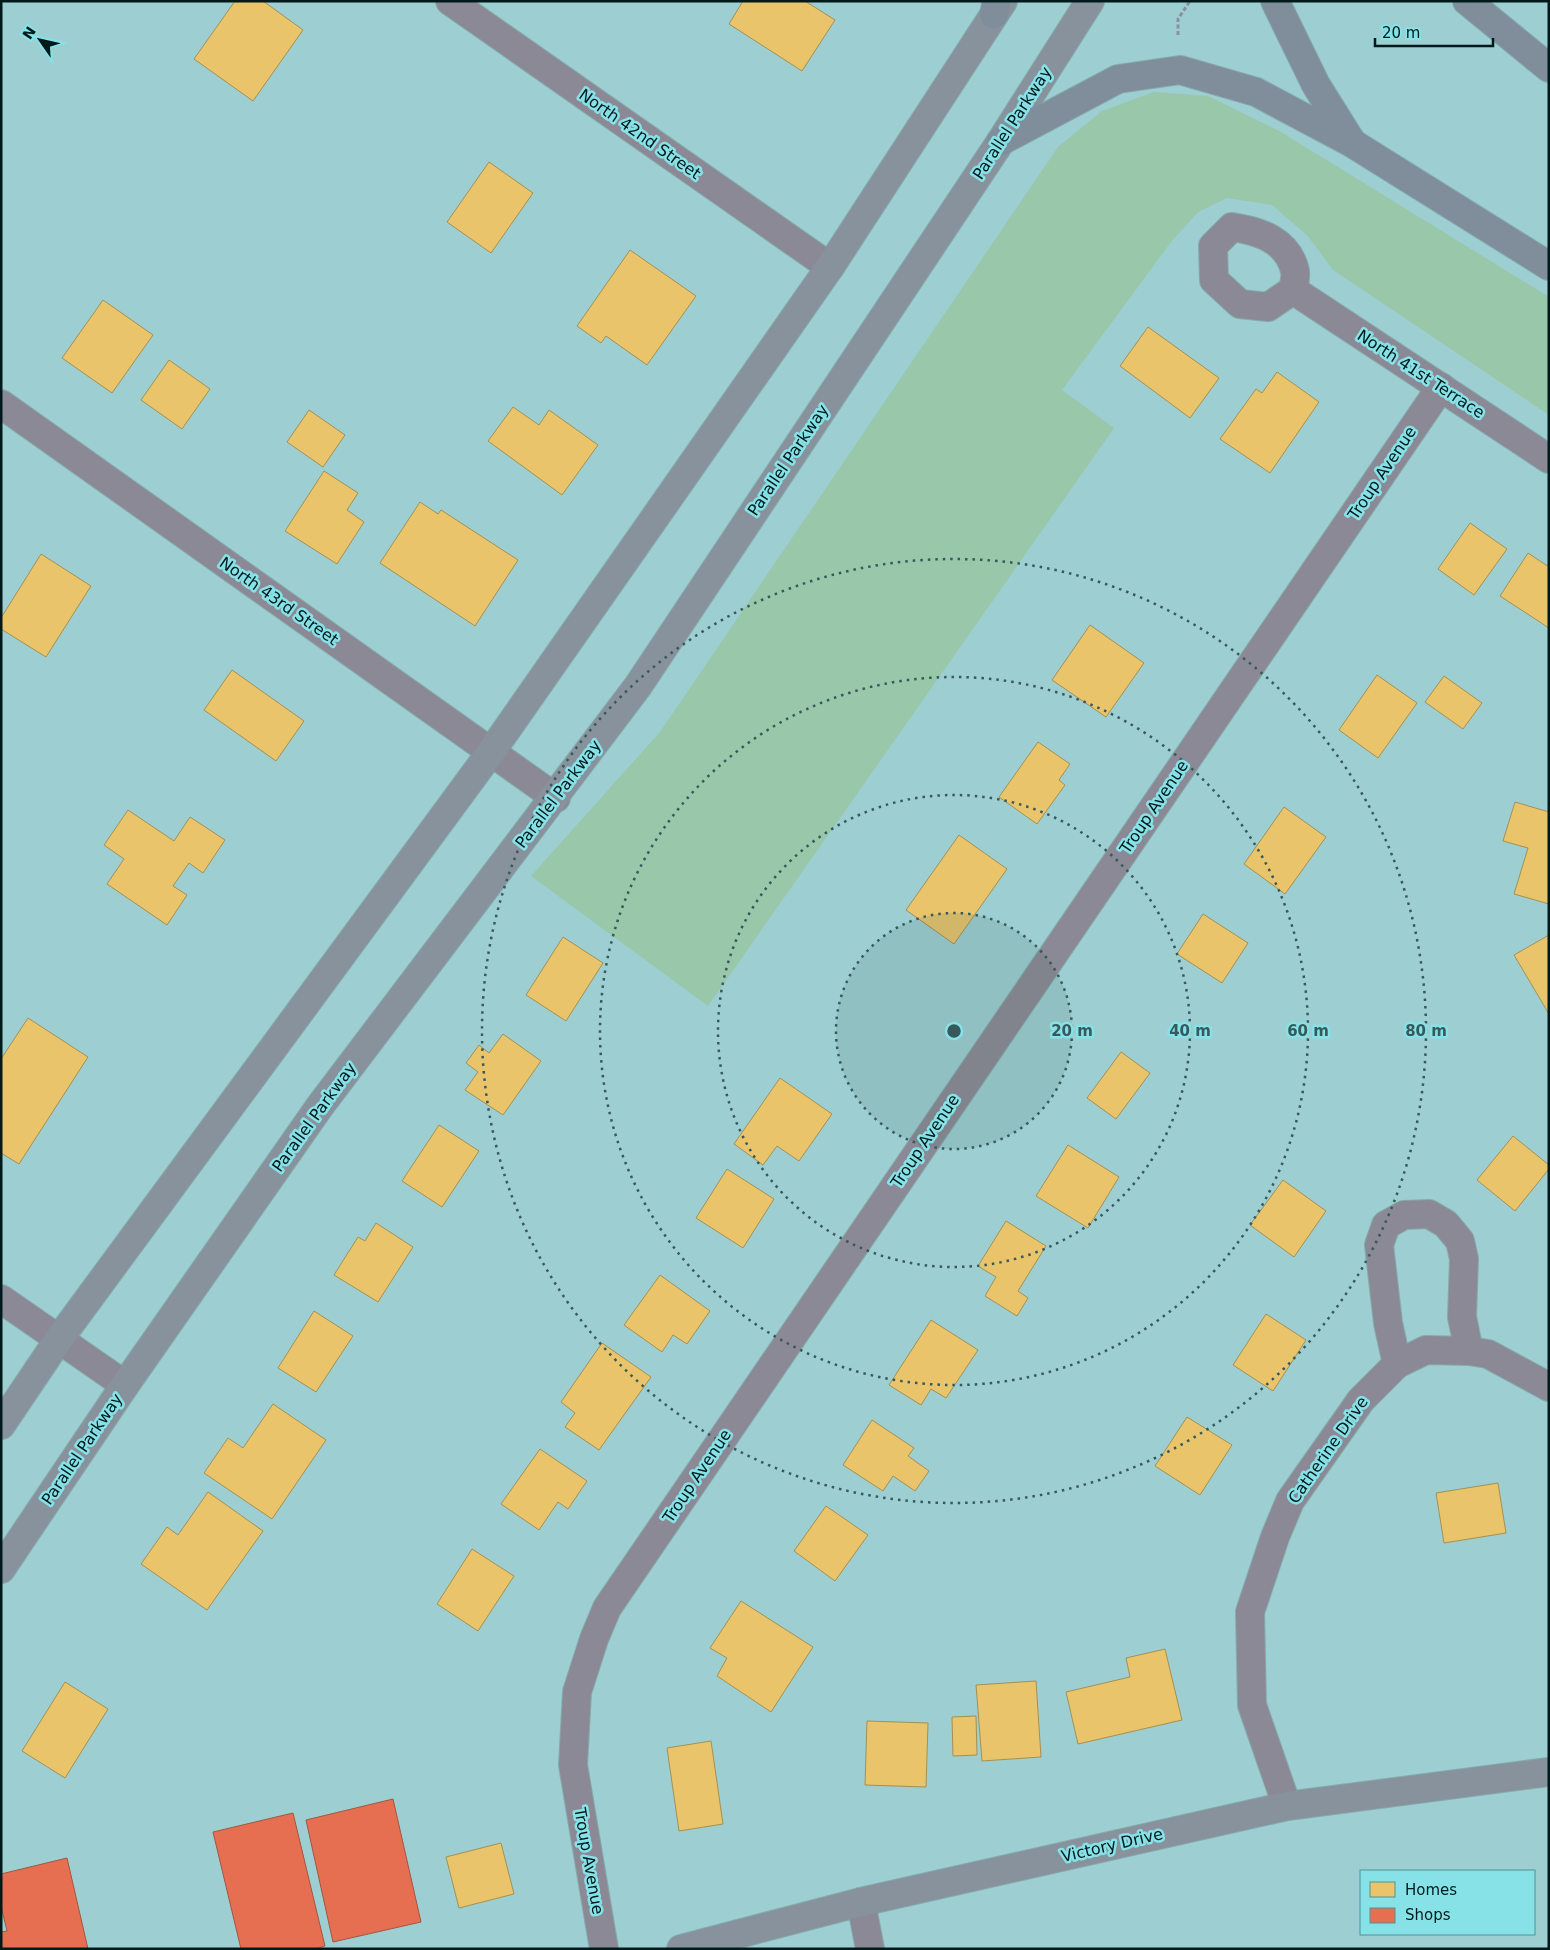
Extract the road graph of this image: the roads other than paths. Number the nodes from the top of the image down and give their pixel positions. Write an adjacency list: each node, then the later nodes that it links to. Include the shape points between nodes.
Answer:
1 (450, 1): 10 (street, North 42nd Street)
2 (1090, 1): 7 (main road, Parallel Parkway)
3 (1275, 1): 8 (highway, via 1316,85)
4 (1467, 1): 6 (highway)
5 (998, 6): 10 (main road)
6 (1549, 68)
7 (1001, 141): 8 (highway, via 1118,79 1180,70 1256,92); 16 (main road, Parallel Parkway, via 638,686)
8 (1352, 143): 9 (highway)
9 (1549, 266)
10 (830, 267): 15 (main road)
11 (1293, 290): 12 (street, North 41st Terrace)
12 (1441, 387): 14 (street, North 41st Terrace); 28 (street, Troup Avenue, via 607,1608 577,1692 573,1765)
13 (1, 404): 15 (street, North 43rd Street)
14 (1549, 459)
15 (491, 752): 16 (street, North 43rd Street); 18 (main road)
16 (556, 798): 21 (main road, Parallel Parkway, via 320,1106)
17 (1, 1299): 18 (street)
18 (58, 1340): 21 (street); 23 (main road)
19 (1469, 1351): 20 (street, Catherine Drive, via 1426,1350); 20 (street, via 1462,1317 1464,1259 1460,1241 1446,1224 1429,1214 1404,1215 1386,1225 1379,1245 1388,1323); 22 (street, via 1488,1354)
20 (1397, 1364): 26 (street, Catherine Drive, via 1361,1400 1290,1501 1250,1612 1252,1705)
21 (125, 1385): 24 (main road, Parallel Parkway)
22 (1549, 1387)
23 (1, 1425)
24 (1, 1569)
25 (1549, 1772): 26 (main road, Victory Drive)
26 (1287, 1806): 27 (main road, Victory Drive)
27 (861, 1902): 29 (main road, Victory Drive); 30 (street)
28 (604, 1949)
29 (681, 1949)
30 (870, 1949)

